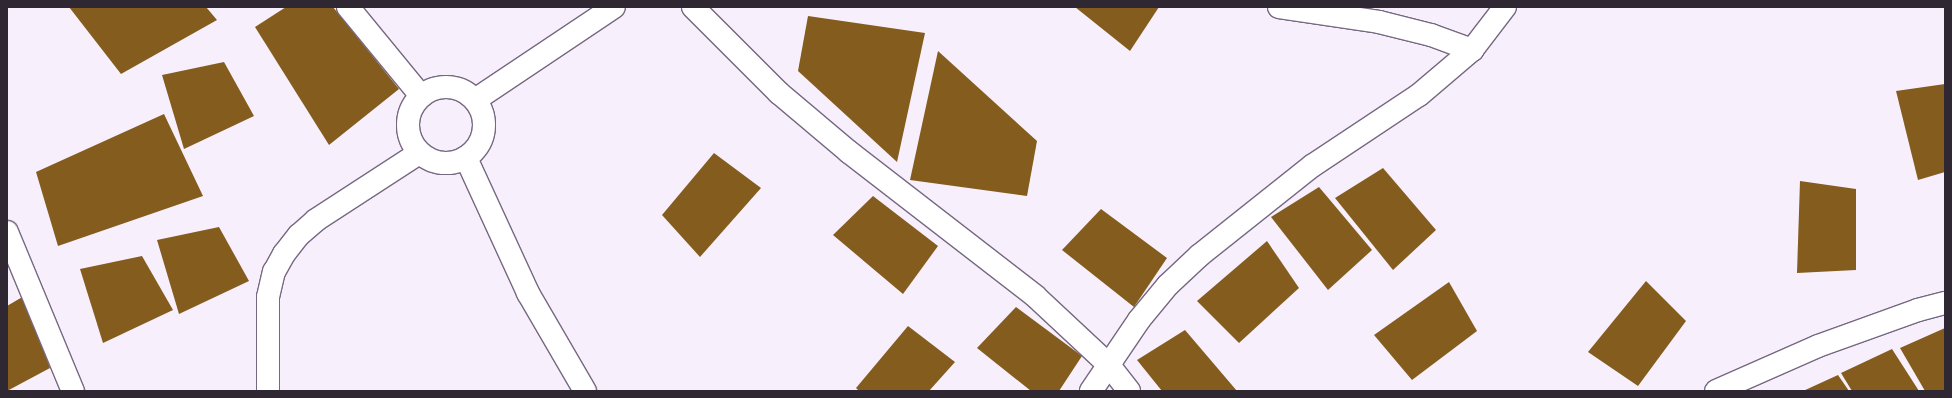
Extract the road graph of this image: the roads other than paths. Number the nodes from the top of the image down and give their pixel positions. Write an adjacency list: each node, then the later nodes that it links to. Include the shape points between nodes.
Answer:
1 (348, 7): 7 (street)
2 (614, 7): 8 (street)
3 (693, 7): 13 (street, via 779,93 849,152 1035,296)
4 (1279, 7): 6 (street, via 1379,22 1431,35)
5 (1505, 7): 6 (street)
6 (1472, 50): 13 (street, via 1419,95 1312,166 1200,255 1168,285)
7 (421, 96): 8 (street, via 432,89 445,87 457,88); 9 (street, via 408,117 408,131)
8 (475, 100): 10 (street, via 483,115 485,128 476,150)
9 (419, 153): 10 (street, via 442,164); 15 (street, via 316,220 299,235 284,254 274,272 268,296)
10 (466, 158): 16 (street, via 528,293)
11 (7, 232): 14 (street)
12 (1945, 303): 19 (street, via 1918,310 1818,346)
13 (1108, 364): 17 (street); 18 (street)
14 (73, 391)
15 (268, 391)
16 (585, 391)
17 (1091, 391)
18 (1129, 391)
19 (1716, 391)

